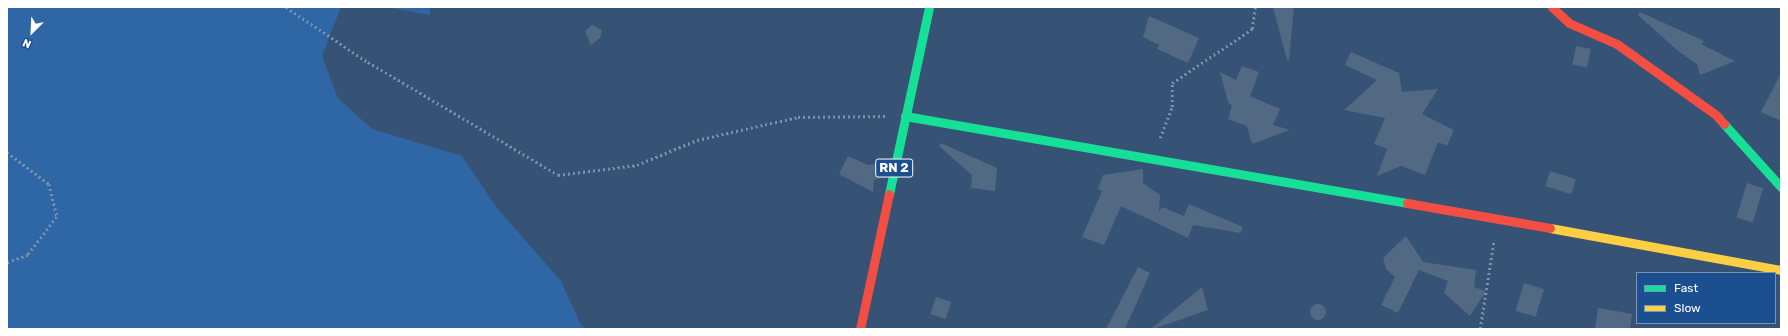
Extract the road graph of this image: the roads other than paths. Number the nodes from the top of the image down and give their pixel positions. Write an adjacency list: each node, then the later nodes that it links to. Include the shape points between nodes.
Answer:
1 (929, 7): 3 (street, RN 2)
2 (1552, 7): 4 (street, via 1569,23 1617,44 1716,116)
3 (905, 116): 5 (street, via 1152,157); 6 (street, RN 2)
4 (1781, 187)
5 (1781, 270)
6 (860, 329)

